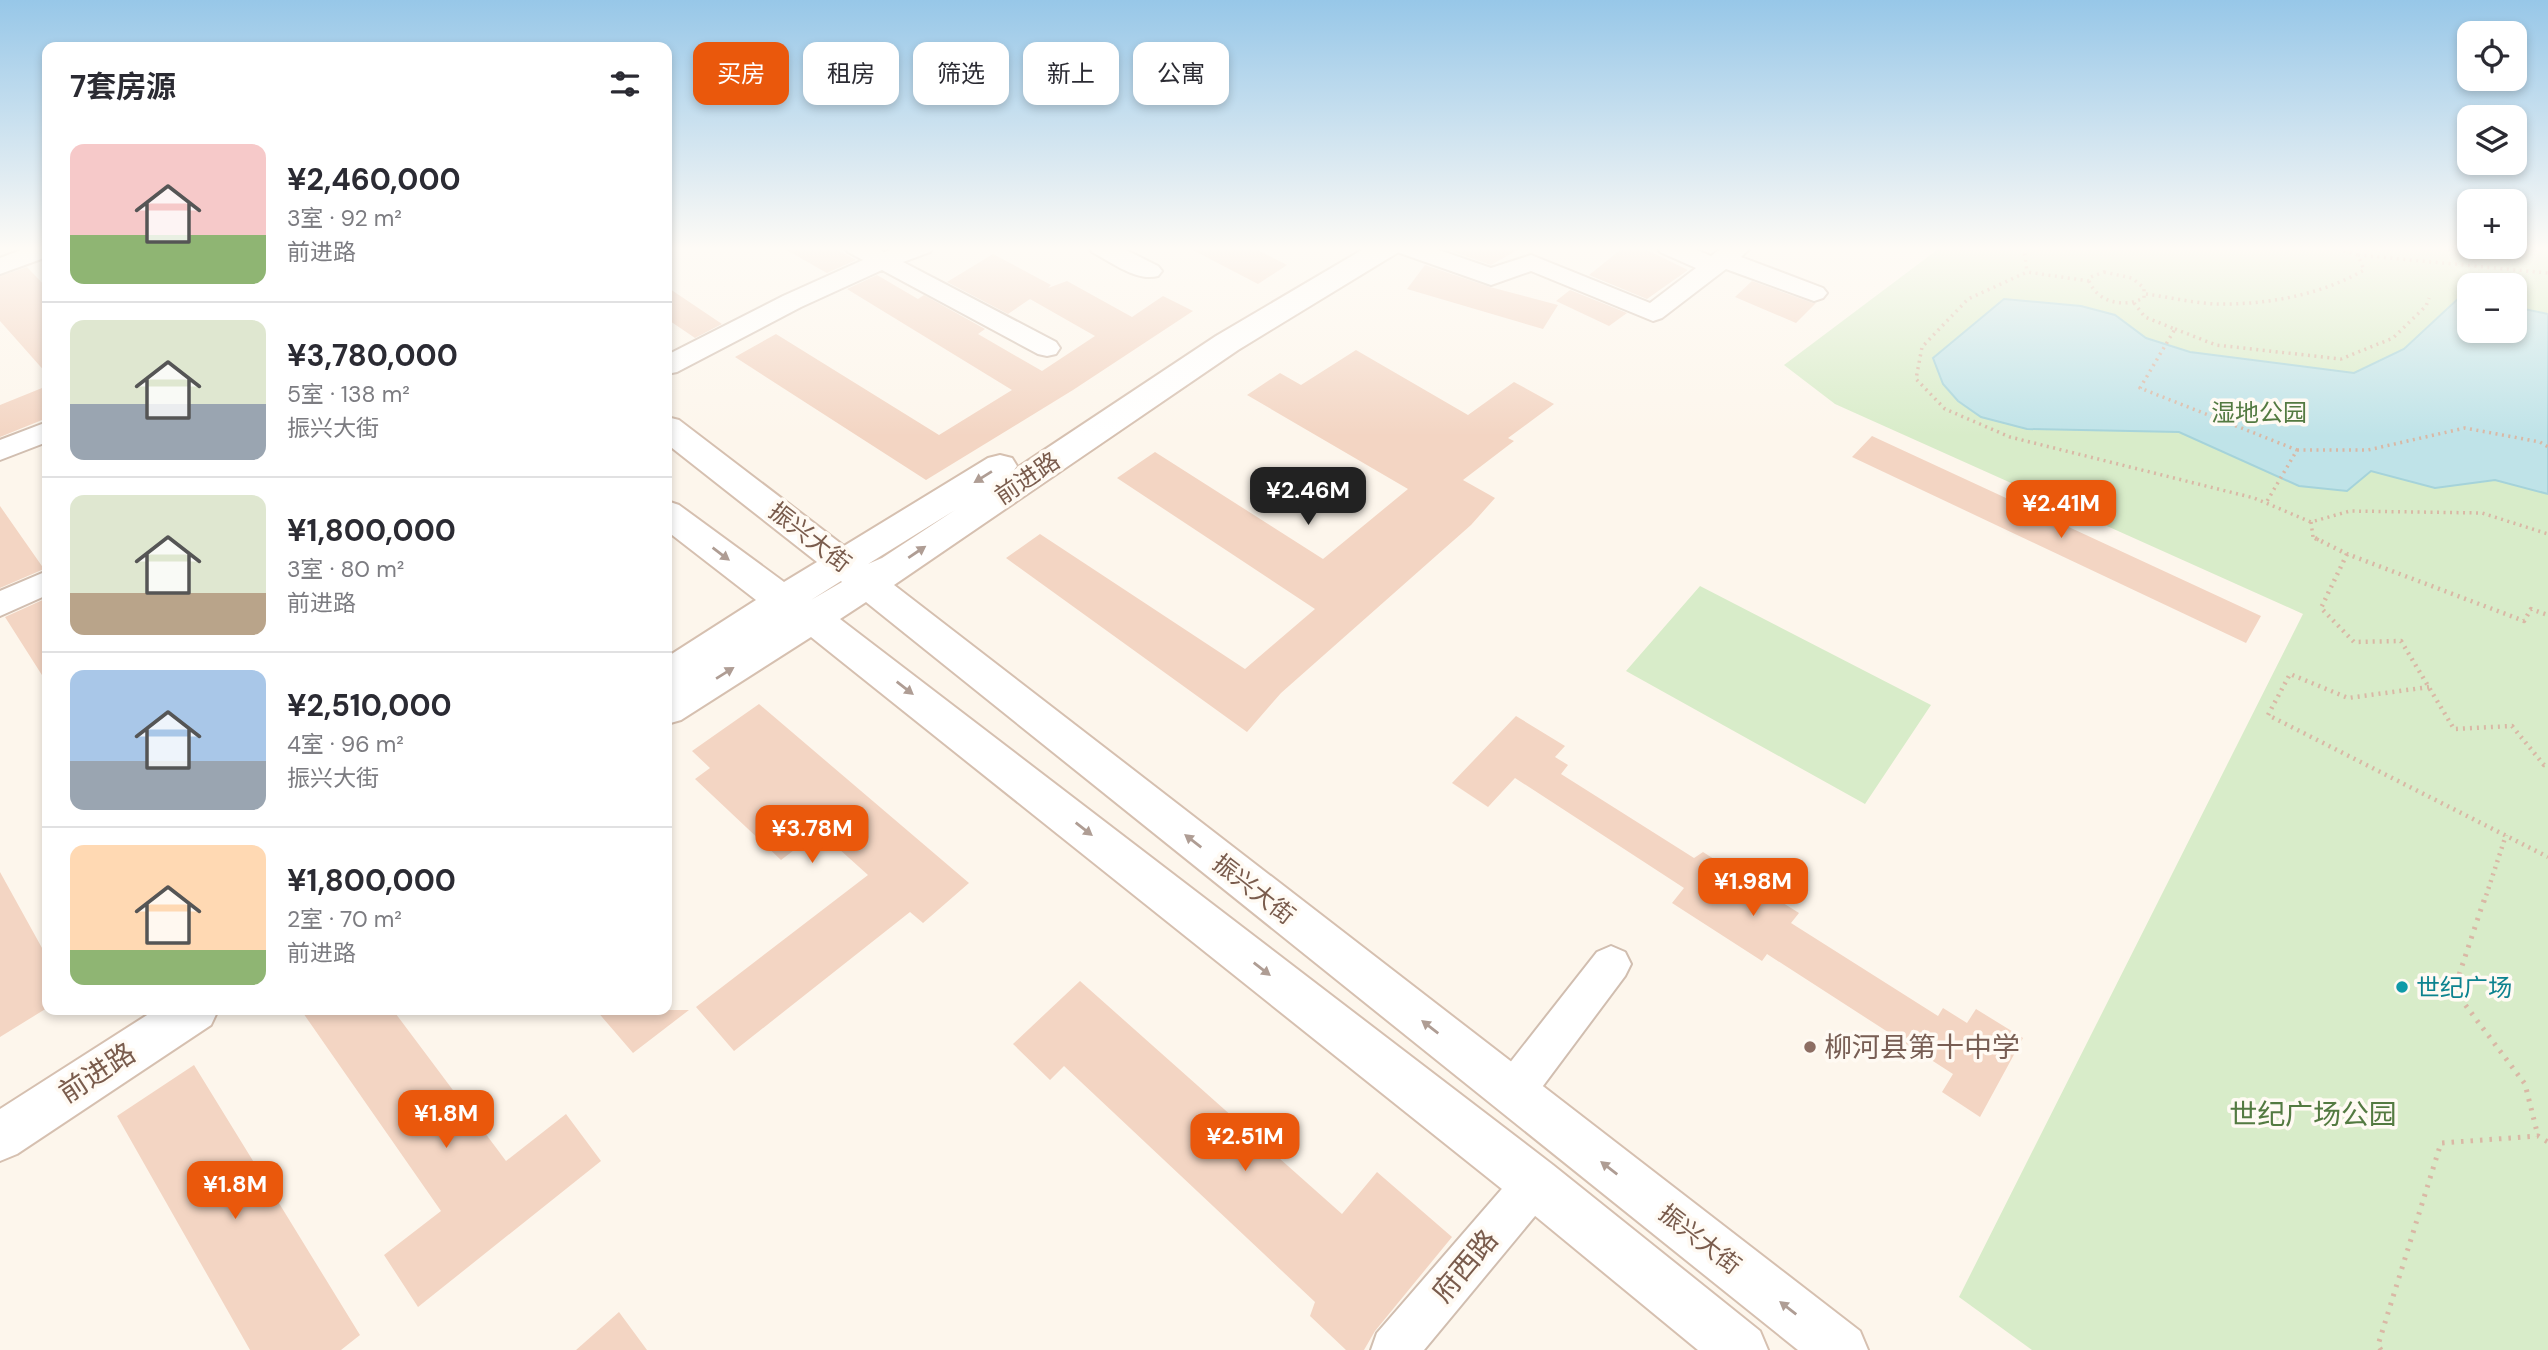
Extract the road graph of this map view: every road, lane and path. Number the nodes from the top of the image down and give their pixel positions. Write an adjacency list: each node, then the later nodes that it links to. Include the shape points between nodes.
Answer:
1 (777, 310): 10 (street)
2 (975, 310): 9 (street)
3 (1257, 310): 21 (street, 前进路, one-way to 21)
4 (1282, 310): 21 (street, 前进路, one-way to 4)
5 (1957, 310): 16 (path, via 1922,347 1916,379 1945,409 2010,437)
6 (2140, 310): 8 (path, via 2145,317)
7 (2422, 310): 8 (path, via 2393,338 2341,359 2216,345)
8 (2175, 329): 14 (path, via 2140,388)
9 (1047, 348)
10 (672, 363)
11 (672, 432): 21 (street, 振兴大街)
12 (42, 433): 15 (street)
13 (2548, 447): 14 (path, via 2465,428 2368,450)
14 (2297, 450): 16 (path)
15 (0, 451)
16 (2266, 503): 18 (path)
17 (672, 517): 24 (street, one-way to 24)
18 (2311, 522): 19 (path, via 2350,512 2482,513); 20 (path, via 2313,537)
19 (2548, 534)
20 (2347, 554): 25 (path, via 2524,621 2530,609); 27 (path, via 2321,608 2354,642 2401,641)
21 (855, 574): 24 (street, 前进路); 35 (street, 振兴大街, one-way to 21)
22 (42, 584): 23 (street)
23 (0, 604)
24 (797, 609): 26 (street, 前进路); 28 (street, 前进路, one-way to 24); 40 (street, one-way to 40, via 840,638)
25 (2548, 615)
26 (672, 673)
27 (2429, 687): 29 (path, via 2454,729 2511,726 2544,765); 30 (path, via 2348,698 2290,674 2268,715)
28 (672, 705)
29 (2548, 764)
30 (2506, 835): 31 (path); 37 (path, via 2454,990 2525,1084)
31 (2548, 857)
32 (1611, 964): 35 (street)
33 (144, 1015): 36 (street, 前进路)
34 (187, 1015): 38 (street, 前进路)
35 (1513, 1092): 43 (street, 振兴大街, one-way to 35)
36 (0, 1107)
37 (2538, 1136): 39 (path); 44 (path, via 2441,1143 2378,1345)
38 (0, 1137)
39 (2548, 1142)
40 (1535, 1183): 41 (street, 府西路); 42 (street)
41 (1394, 1350)
42 (1741, 1350)
43 (1841, 1350)
44 (2381, 1350)

